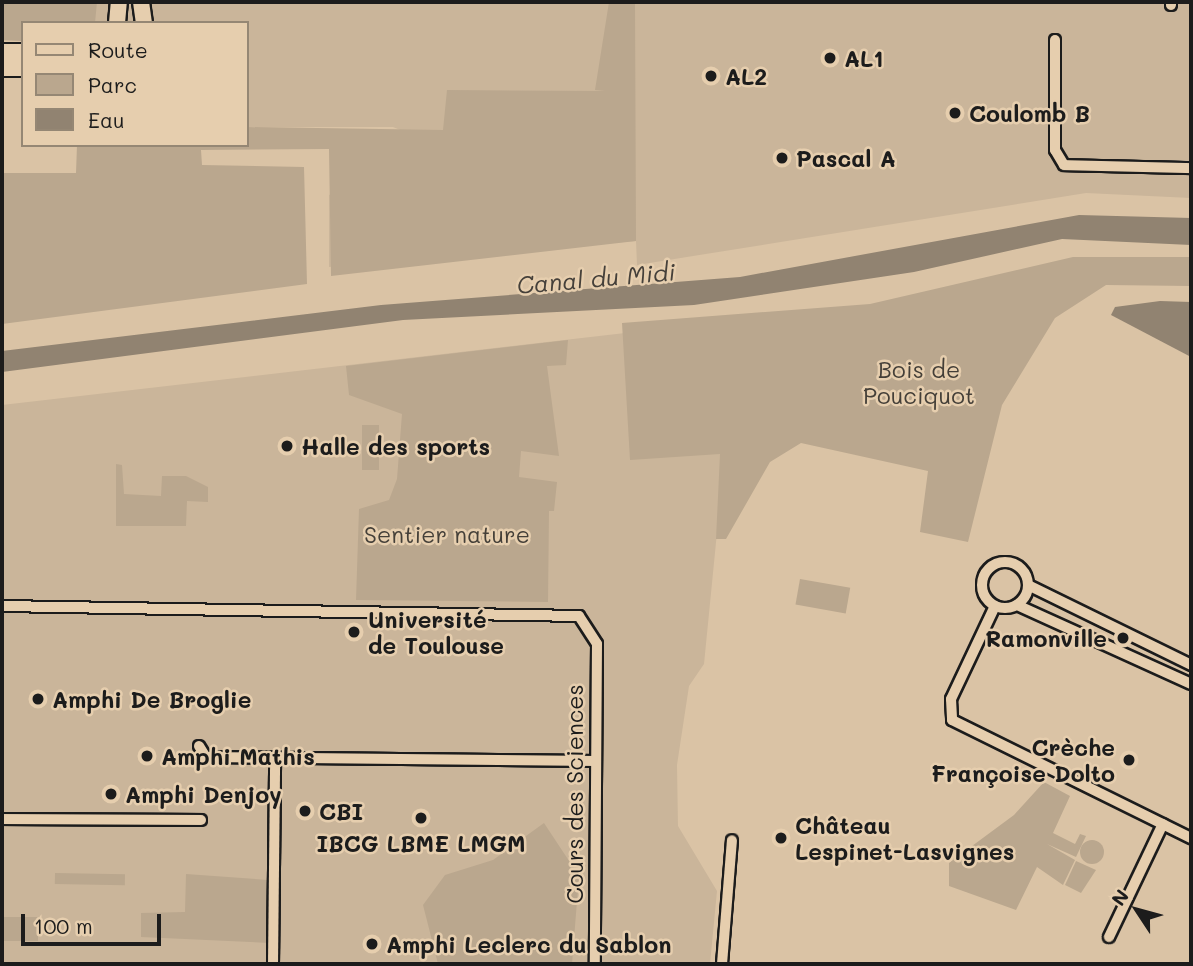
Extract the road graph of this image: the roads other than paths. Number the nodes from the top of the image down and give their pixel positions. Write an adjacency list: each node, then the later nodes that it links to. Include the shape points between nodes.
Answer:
1 (118, 2): 3 (street)
2 (141, 2): 4 (street)
3 (117, 21)
4 (144, 21)
5 (1055, 40): 10 (street, via 1055,150 1065,165)
6 (2, 52): 7 (street)
7 (21, 52)
8 (2, 68): 9 (street)
9 (21, 68)
10 (1191, 168)
11 (1028, 585): 12 (street); 13 (street, via 1017,566 995,565 982,582); 15 (street)
12 (1017, 605): 13 (street); 16 (street)
13 (995, 606): 22 (street, via 951,699 952,720)
14 (2, 607): 19 (street, Cours des Sciences, via 564,614 589,625 597,644)
15 (1191, 665)
16 (1191, 684)
17 (199, 746): 18 (street, via 206,757)
18 (275, 757): 19 (street); 26 (street)
19 (596, 761): 27 (street, Cours des Sciences)
20 (2, 819): 21 (street)
21 (201, 820)
22 (1163, 824): 23 (street); 25 (street)
23 (1191, 838)
24 (732, 839): 28 (street)
25 (1109, 937)
26 (274, 964)
27 (595, 964)
28 (722, 964)

